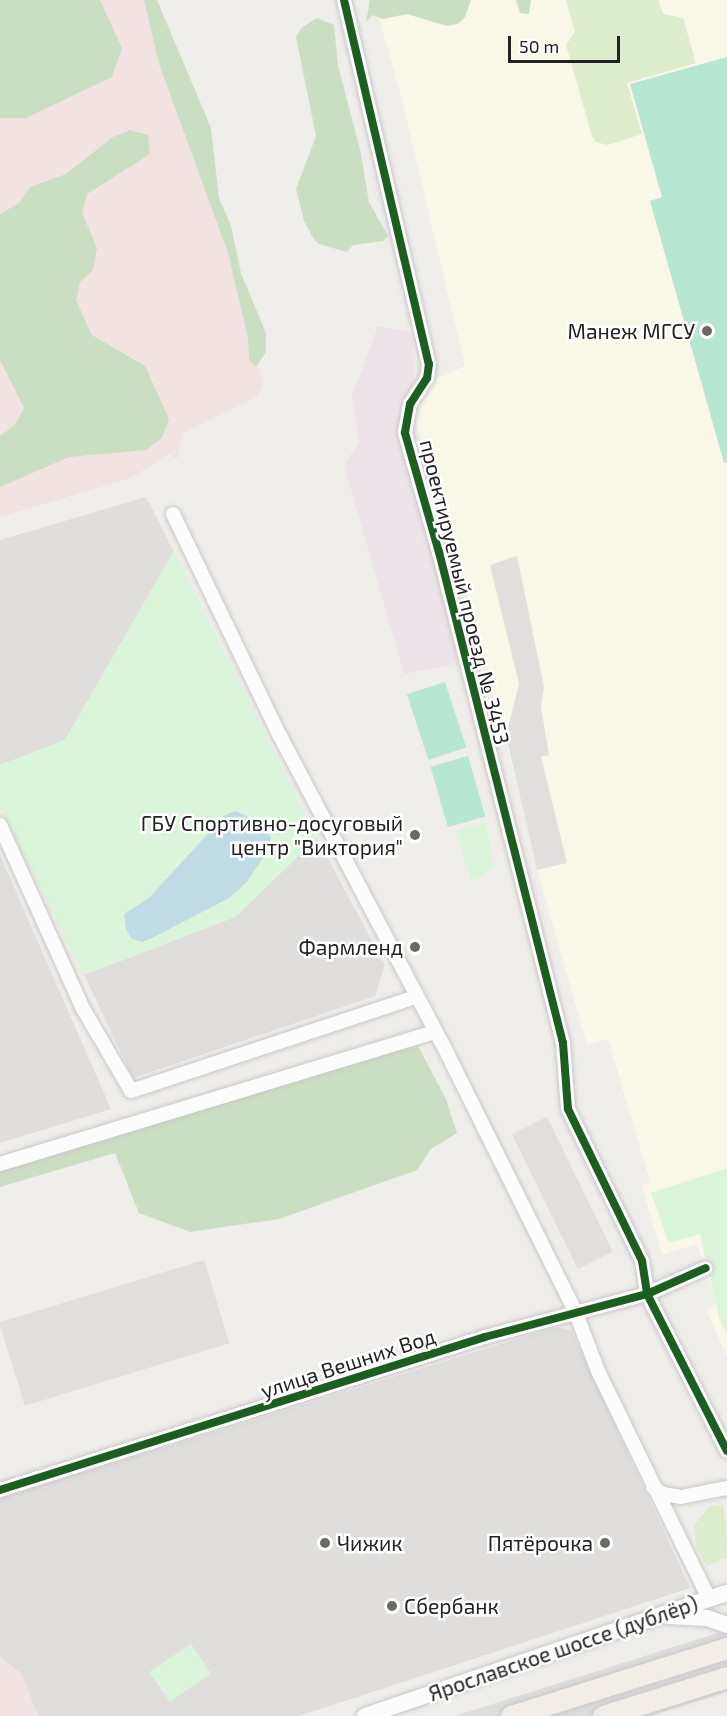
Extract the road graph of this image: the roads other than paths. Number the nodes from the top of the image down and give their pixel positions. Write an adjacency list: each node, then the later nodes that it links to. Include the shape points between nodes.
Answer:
1 (344, 0): 8 (street, проектируемый проезд № 3453, via 429,364 427,378 410,404 405,433 440,552 563,1043 568,1109 642,1260)
2 (173, 514): 4 (street, via 280,736)
3 (0, 825): 4 (street, via 82,1007 131,1091)
4 (416, 997): 5 (street)
5 (435, 1032): 6 (street); 9 (street)
6 (0, 1164)
7 (706, 1268): 8 (street, улица Вешних Вод)
8 (647, 1294): 9 (street, улица Вешних Вод); 10 (street, проектируемый проезд № 3453)
9 (575, 1311): 11 (street); 13 (street, улица Вешних Вод)
10 (727, 1451)
11 (653, 1487): 12 (street, via 663,1494 681,1497); 15 (street)
12 (727, 1488)
13 (0, 1490)
14 (727, 1593): 15 (street, Ярославское шоссе (дублёр))
15 (709, 1599): 16 (street, Ярославское шоссе (дублёр))
16 (652, 1615): 17 (street, via 707,1618); 20 (street, Ярославское шоссе (дублёр))
17 (727, 1626)
18 (727, 1648): 21 (main road)
19 (727, 1677): 22 (main road)
20 (364, 1716)
21 (511, 1716)
22 (603, 1716)

